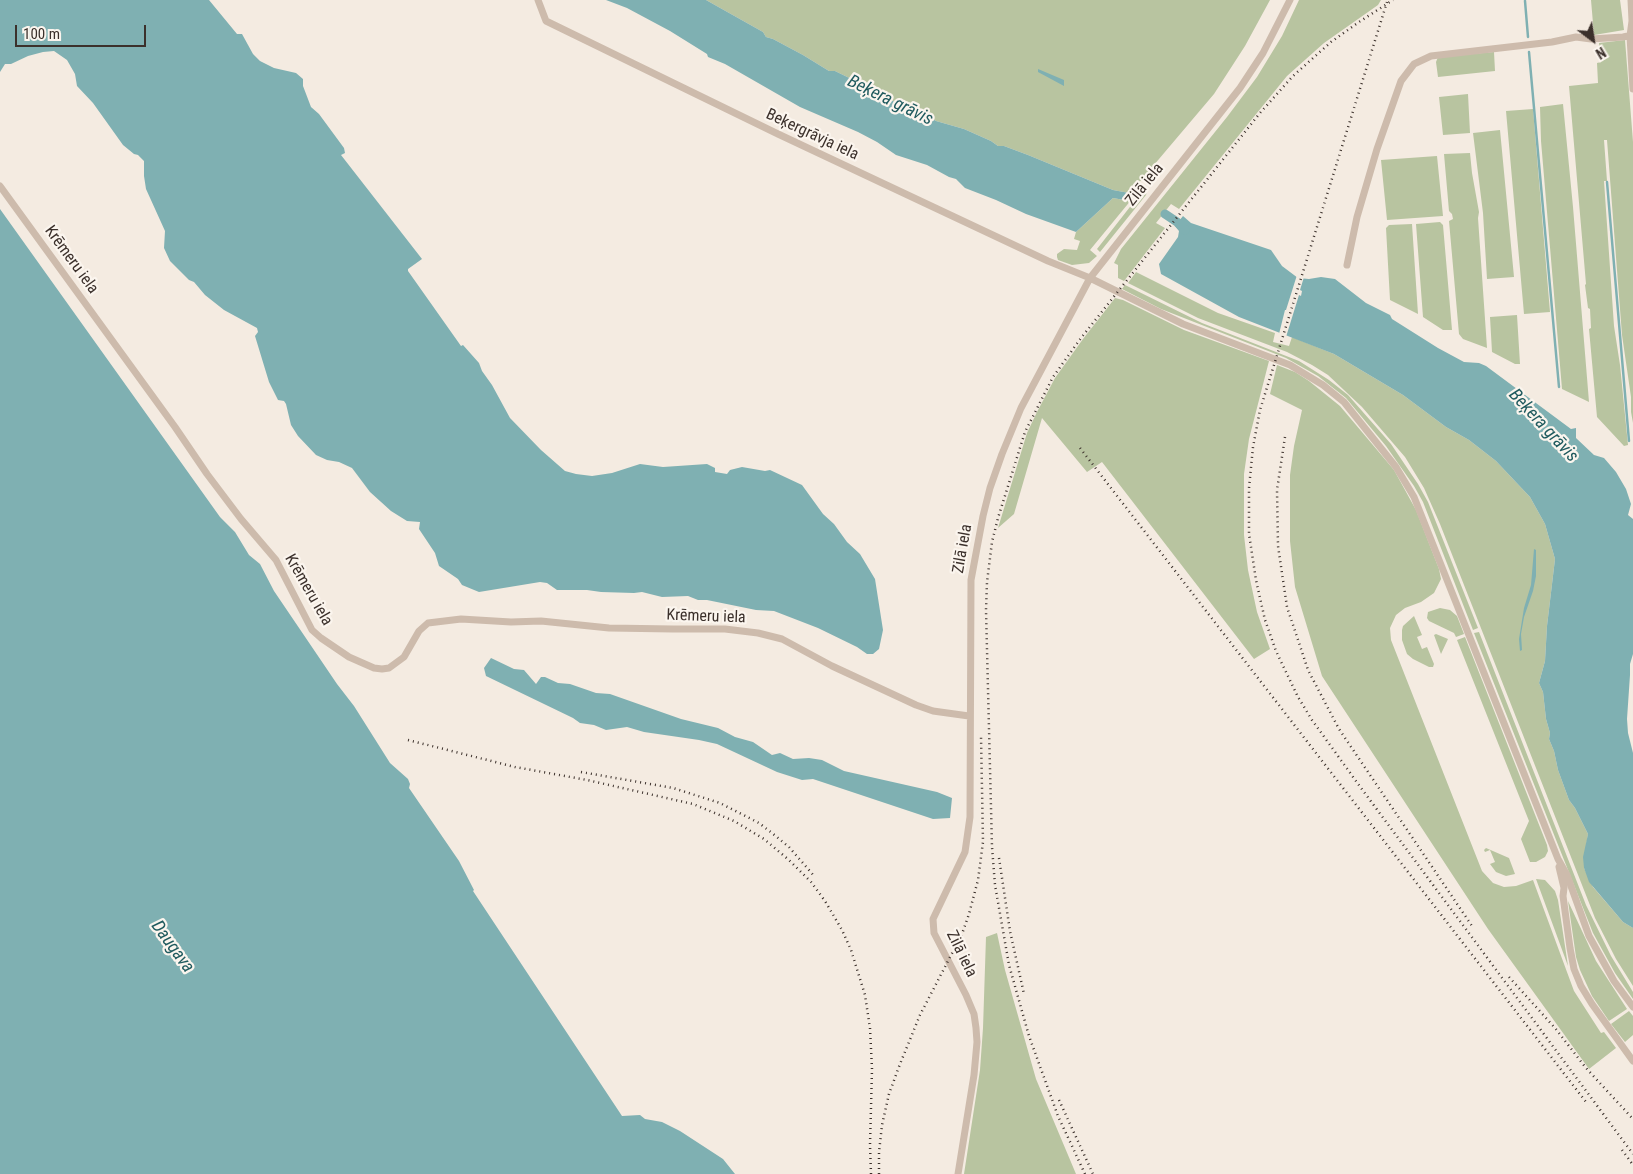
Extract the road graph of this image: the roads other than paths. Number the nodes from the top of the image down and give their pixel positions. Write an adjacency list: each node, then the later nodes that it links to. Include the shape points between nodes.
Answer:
1 (538, 0): 8 (street, Beķergrāvja iela, via 546,21 778,134)
2 (1290, 0): 8 (street, Zilā iela, via 1273,36 1240,88)
3 (1631, 0): 4 (street)
4 (1631, 35): 5 (street); 7 (street, via 1591,39 1576,37 1431,56 1414,64 1401,81 1377,149)
5 (1633, 89)
6 (0, 186): 9 (street, Krēmeru iela, via 240,519 276,560 312,630 349,657 374,668 388,668 404,657 419,631 428,623 461,618 609,628 725,629 782,639 916,705)
7 (1347, 265)
8 (1090, 278): 9 (street, Zilā iela, via 1028,393 990,488 971,580); 10 (street, Beķergrāvja iela, via 1183,324 1290,365 1334,394 1360,421 1396,467 1417,505)
9 (969, 716): 13 (street, Zilā iela, via 970,817 965,852 933,919 934,933 966,995 976,1028 974,1075)
10 (1558, 859): 11 (street, via 1599,956); 12 (street, via 1574,968 1592,1004)
11 (1633, 1007)
12 (1633, 1061)
13 (958, 1174)

